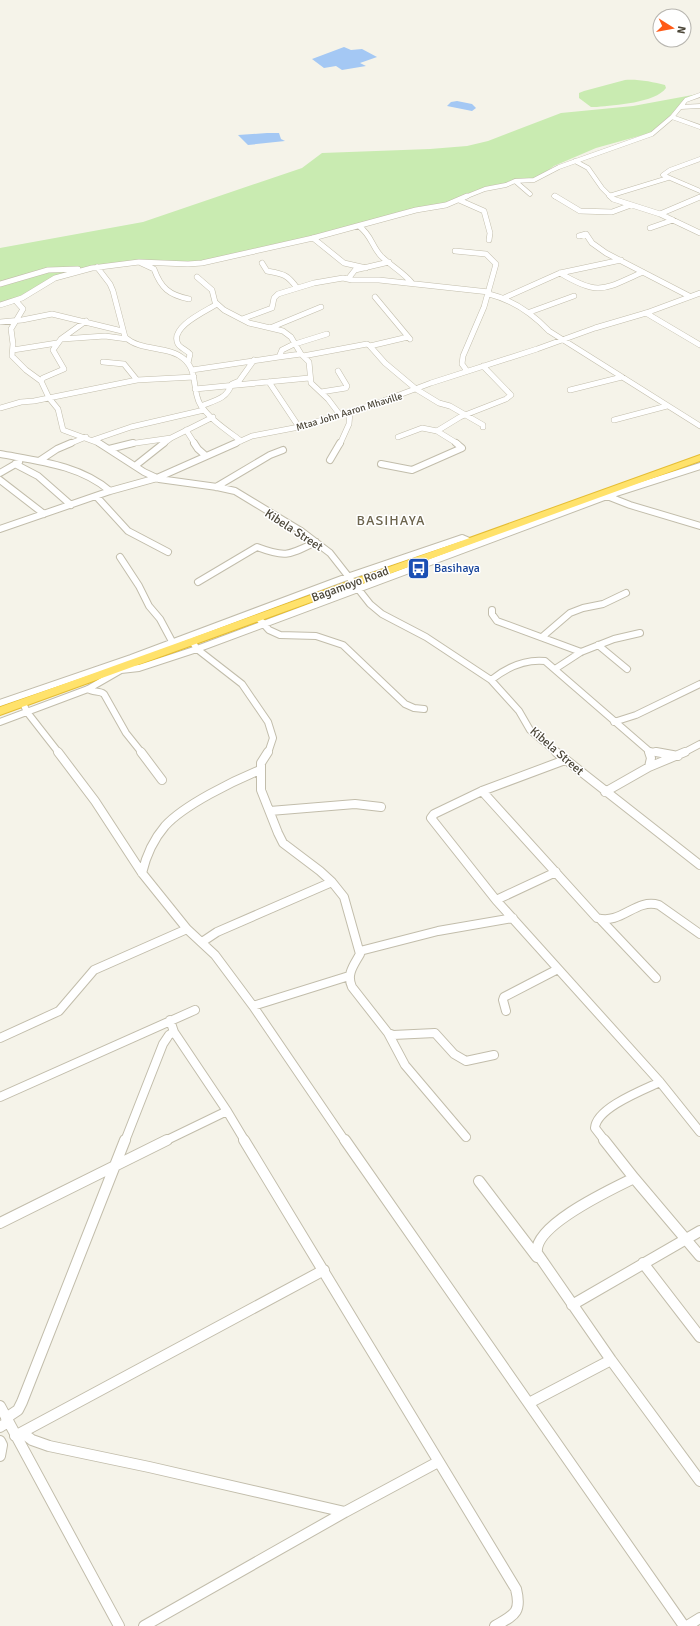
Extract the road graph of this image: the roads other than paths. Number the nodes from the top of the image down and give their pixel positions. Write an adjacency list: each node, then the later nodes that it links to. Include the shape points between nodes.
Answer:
1 (700, 95): 3 (street, via 686,100)
2 (700, 106): 3 (street)
3 (681, 107): 4 (street)
4 (672, 117): 5 (street); 7 (street, via 652,134)
5 (700, 126)
6 (700, 159): 8 (street, via 666,172 663,175)
7 (575, 161): 9 (street, via 534,180); 13 (street, via 588,168)
8 (668, 178): 10 (street); 13 (street)
9 (514, 181): 11 (street); 15 (street)
10 (699, 189)
11 (530, 194)
12 (554, 196): 16 (street, via 580,211 612,212)
13 (609, 196): 16 (street)
14 (700, 197): 17 (street)
15 (459, 200): 19 (street); 24 (street, via 484,211)
16 (631, 205): 17 (street)
17 (660, 214): 18 (street)
18 (673, 220): 20 (street); 21 (street)
19 (359, 226): 23 (street); 28 (street, via 369,232 377,251)
20 (650, 228)
21 (700, 233)
22 (579, 236): 26 (street, via 586,234 595,245)
23 (313, 238): 27 (street, via 196,264); 31 (street, via 344,263)
24 (490, 240)
25 (454, 251): 40 (street, via 486,254 494,261 496,264)
26 (621, 260): 32 (street); 33 (street)
27 (139, 262): 30 (street); 45 (street, via 154,269 159,282 166,289)
28 (389, 262): 31 (street); 36 (street)
29 (262, 263): 38 (street, via 267,271 288,276)
30 (95, 267): 37 (street, via 56,269); 46 (street, via 55,278); 57 (street, via 110,284 114,293 120,316)
31 (366, 268): 35 (street, via 352,271)
32 (643, 272): 33 (street, via 598,289); 42 (street)
33 (560, 273): 44 (street)
34 (197, 278): 47 (street, via 212,290)
35 (348, 278): 36 (street); 38 (street)
36 (412, 283): 40 (street)
37 (0, 284)
38 (297, 288): 52 (street, via 274,296 272,308)
39 (700, 292): 42 (street, Mtaa John Aaron Mhaville)
40 (489, 293): 44 (street); 76 (street, via 463,356 462,364)
41 (574, 296): 50 (street)
42 (689, 296): 51 (street, Mtaa John Aaron Mhaville)
43 (375, 297): 66 (street, via 409,338)
44 (504, 298): 50 (street)
45 (189, 299)
46 (16, 301): 48 (street); 53 (street, Kibela Street, via 22,309)
47 (217, 304): 52 (street); 72 (street, via 184,324 178,331 178,344 190,353)
48 (0, 305)
49 (321, 307): 56 (street)
50 (530, 312): 62 (street, via 549,331)
51 (646, 313): 62 (street, Mtaa John Aaron Mhaville); 65 (street)
52 (242, 320): 56 (street)
53 (15, 321): 54 (street, via 52,314); 55 (street); 67 (street, Kibela Street, via 10,329)
54 (86, 321): 57 (street); 60 (street)
55 (0, 322)
56 (270, 328): 64 (street, via 286,332)
57 (120, 331): 59 (street); 61 (street)
58 (327, 334): 64 (street)
59 (110, 336): 60 (street); 61 (street)
60 (61, 339): 63 (street)
61 (127, 339): 72 (street, via 169,352)
62 (563, 340): 73 (street, Mtaa John Aaron Mhaville); 77 (street)
63 (57, 343): 67 (street); 81 (street, via 53,350 64,369)
64 (294, 344): 68 (street); 69 (street, via 282,350)
65 (700, 345)
66 (370, 346): 68 (street, via 367,344); 85 (street, via 385,363)
67 (13, 350): 81 (street, Kibela Street, via 12,356)
68 (302, 355): 69 (street); 79 (street, via 309,362)
69 (279, 357): 70 (street)
70 (254, 360): 74 (street); 83 (street, via 239,381)
71 (103, 362): 80 (street, via 124,364)
72 (188, 363): 74 (street)
73 (483, 366): 76 (street, Mtaa John Aaron Mhaville); 93 (street, via 511,395)
74 (192, 370): 78 (street)
75 (338, 371): 87 (street, via 348,386)
76 (467, 371): 85 (street, Mtaa John Aaron Mhaville)
77 (622, 377): 86 (street); 89 (street)
78 (194, 378): 80 (street); 84 (street)
79 (309, 378): 82 (street); 87 (street)
80 (137, 380): 88 (street)
81 (41, 381): 88 (street, Kibela Street)
82 (269, 382): 83 (street); 98 (street)
83 (230, 385): 84 (street); 91 (street, via 226,395)
84 (195, 389): 91 (street)
85 (416, 389): 92 (street, Mtaa John Aaron Mhaville); 93 (street, via 439,403)
86 (570, 390)
87 (320, 392): 94 (street)
88 (49, 398): 90 (street); 102 (street, Kibela Street, via 58,408 63,430)
89 (667, 406): 96 (street); 97 (street)
90 (0, 408)
91 (202, 408): 95 (street); 105 (street)
92 (350, 412): 94 (street, Mtaa John Aaron Mhaville); 113 (street, via 351,419)
93 (466, 414): 99 (street, via 479,421); 101 (street)
94 (340, 415): 98 (street, Mtaa John Aaron Mhaville)
95 (213, 417): 100 (street); 106 (street)
96 (614, 420)
97 (700, 426)
98 (299, 427): 106 (street, Mtaa John Aaron Mhaville, via 261,434)
99 (483, 427)
100 (186, 430): 104 (street); 110 (street, via 198,449)
101 (437, 431): 103 (street, via 422,428); 116 (street, via 462,448 412,470)
102 (86, 437): 105 (street, Kibela Street); 114 (street, via 57,449)
103 (398, 437)
104 (171, 438): 107 (street); 117 (street)
105 (93, 440): 107 (street, Kibela Street)
106 (241, 441): 110 (street, Mtaa John Aaron Mhaville)
107 (109, 449): 117 (street, Kibela Street)
108 (283, 450): 122 (street)
109 (0, 454): 112 (street)
110 (206, 456): 120 (street, Mtaa John Aaron Mhaville)
111 (700, 458): 134 (highway, Bagamoyo Road)
112 (24, 459): 114 (street); 115 (street)
113 (330, 460)
114 (39, 461): 123 (street, via 70,469 97,480)
115 (15, 464): 119 (street); 126 (street, via 50,485)
116 (381, 464)
117 (135, 466): 120 (street, Kibela Street)
118 (700, 466): 125 (street)
119 (0, 473)
120 (157, 478): 122 (street, Kibela Street, via 173,483); 123 (street, Mtaa John Aaron Mhaville)
121 (0, 480): 127 (street)
122 (216, 487): 130 (street, Kibela Street, via 235,491)
123 (110, 491): 124 (street, Mtaa John Aaron Mhaville)
124 (96, 496): 126 (street, Mtaa John Aaron Mhaville); 131 (street, via 128,530)
125 (607, 496): 128 (street, via 628,506 674,516); 134 (street, via 379,580)
126 (71, 505): 127 (street, Mtaa John Aaron Mhaville)
127 (44, 514): 129 (street, Mtaa John Aaron Mhaville)
128 (700, 526)
129 (0, 529)
130 (316, 542): 133 (street, via 276,555 257,548); 134 (street, Kibela Street, via 330,553)
131 (168, 552)
132 (120, 557): 140 (street)
133 (198, 582)
134 (353, 583): 137 (highway, Bagamoyo Road); 140 (street); 147 (street, Kibela Street, via 382,614 426,637)
135 (626, 594): 139 (street, via 603,604 570,613)
136 (492, 610): 139 (street, via 497,621)
137 (260, 620): 141 (highway, Bagamoyo Road); 152 (street, via 269,630 280,635 316,636 344,645 405,704)
138 (640, 634): 142 (street)
139 (542, 637): 143 (street)
140 (174, 645): 141 (highway, Bagamoyo Road); 144 (highway, Bagamoyo Road); 150 (street)
141 (194, 645): 144 (street, via 139,668); 161 (street, via 242,684 268,722 273,738)
142 (598, 645): 143 (street); 146 (street)
143 (580, 652): 145 (street)
144 (120, 669): 149 (street); 151 (highway, Bagamoyo Road)
145 (555, 669): 147 (street, via 545,661 537,660 503,671); 155 (street)
146 (627, 669)
147 (492, 680): 159 (street, Kibela Street, via 519,712 530,730)
148 (700, 684): 155 (street, via 636,716)
149 (88, 689): 151 (street); 162 (street, via 104,694 126,733)
150 (0, 703)
151 (25, 708): 153 (highway, Bagamoyo Road); 154 (street); 169 (street, via 95,801)
152 (424, 709)
153 (0, 711)
154 (0, 722)
155 (614, 722): 157 (street)
156 (700, 744): 158 (street)
157 (649, 751): 158 (street); 160 (street)
158 (678, 756): 160 (street)
159 (565, 760): 163 (street); 164 (street, Kibela Street)
160 (649, 767): 164 (street)
161 (260, 770): 166 (street, via 262,790); 169 (street, via 190,807 164,827 151,845)
162 (162, 780)
163 (482, 791): 168 (street); 171 (street, via 434,814 431,818)
164 (605, 792): 167 (street, Kibela Street)
165 (381, 807): 166 (street, via 360,804)
166 (270, 811): 170 (street, via 283,843)
167 (700, 865)
168 (556, 872): 171 (street); 173 (street)
169 (142, 873): 174 (street)
170 (332, 882): 176 (street, via 217,932); 177 (street, via 344,897)
171 (496, 900): 172 (street)
172 (513, 918): 177 (street, via 438,931); 178 (street)
173 (601, 920): 175 (street, via 613,920 652,902); 180 (street)
174 (187, 929): 176 (street); 187 (street, via 94,970 66,1006)
175 (700, 934)
176 (202, 942): 181 (street, via 215,955)
177 (360, 951): 179 (street)
178 (558, 969): 183 (street, via 504,997); 189 (street)
179 (349, 976): 181 (street); 186 (street, via 349,983)
180 (656, 978)
181 (253, 1006): 208 (street)
182 (195, 1010): 184 (street)
183 (506, 1011)
184 (170, 1020): 185 (street); 190 (street)
185 (174, 1032): 191 (street); 195 (street, via 162,1044)
186 (388, 1033): 188 (street, via 435,1033 466,1062); 194 (street, via 405,1065)
187 (0, 1038)
188 (494, 1055)
189 (660, 1082): 192 (street); 196 (street, via 630,1097 595,1122 595,1128)
190 (0, 1097)
191 (227, 1111): 195 (street); 204 (street)
192 (696, 1121): 193 (street)
193 (700, 1132)
194 (466, 1137)
195 (116, 1164): 198 (street); 210 (street, via 22,1402)
196 (634, 1178): 200 (street); 202 (street, via 554,1224 538,1244)
197 (479, 1181): 202 (street)
198 (0, 1223)
199 (700, 1231): 200 (street)
200 (686, 1239): 201 (street); 203 (street)
201 (700, 1256)
202 (541, 1262): 205 (street)
203 (643, 1263): 205 (street); 206 (street)
204 (324, 1270): 211 (street); 214 (street)
205 (572, 1305): 207 (street)
206 (700, 1337)
207 (611, 1360): 208 (street); 215 (street)
208 (529, 1403): 221 (street)
209 (0, 1406): 210 (street)
210 (5, 1423): 211 (street)
211 (19, 1434): 216 (street, via 49,1446); 218 (street)
212 (0, 1441): 213 (street)
213 (0, 1456)
214 (438, 1462): 216 (street); 220 (street, via 516,1589 520,1600 520,1607 515,1614)
215 (700, 1481)
216 (345, 1512): 219 (street)
217 (700, 1618): 221 (street)
218 (119, 1626)
219 (144, 1626)
220 (495, 1626)
221 (686, 1626)

